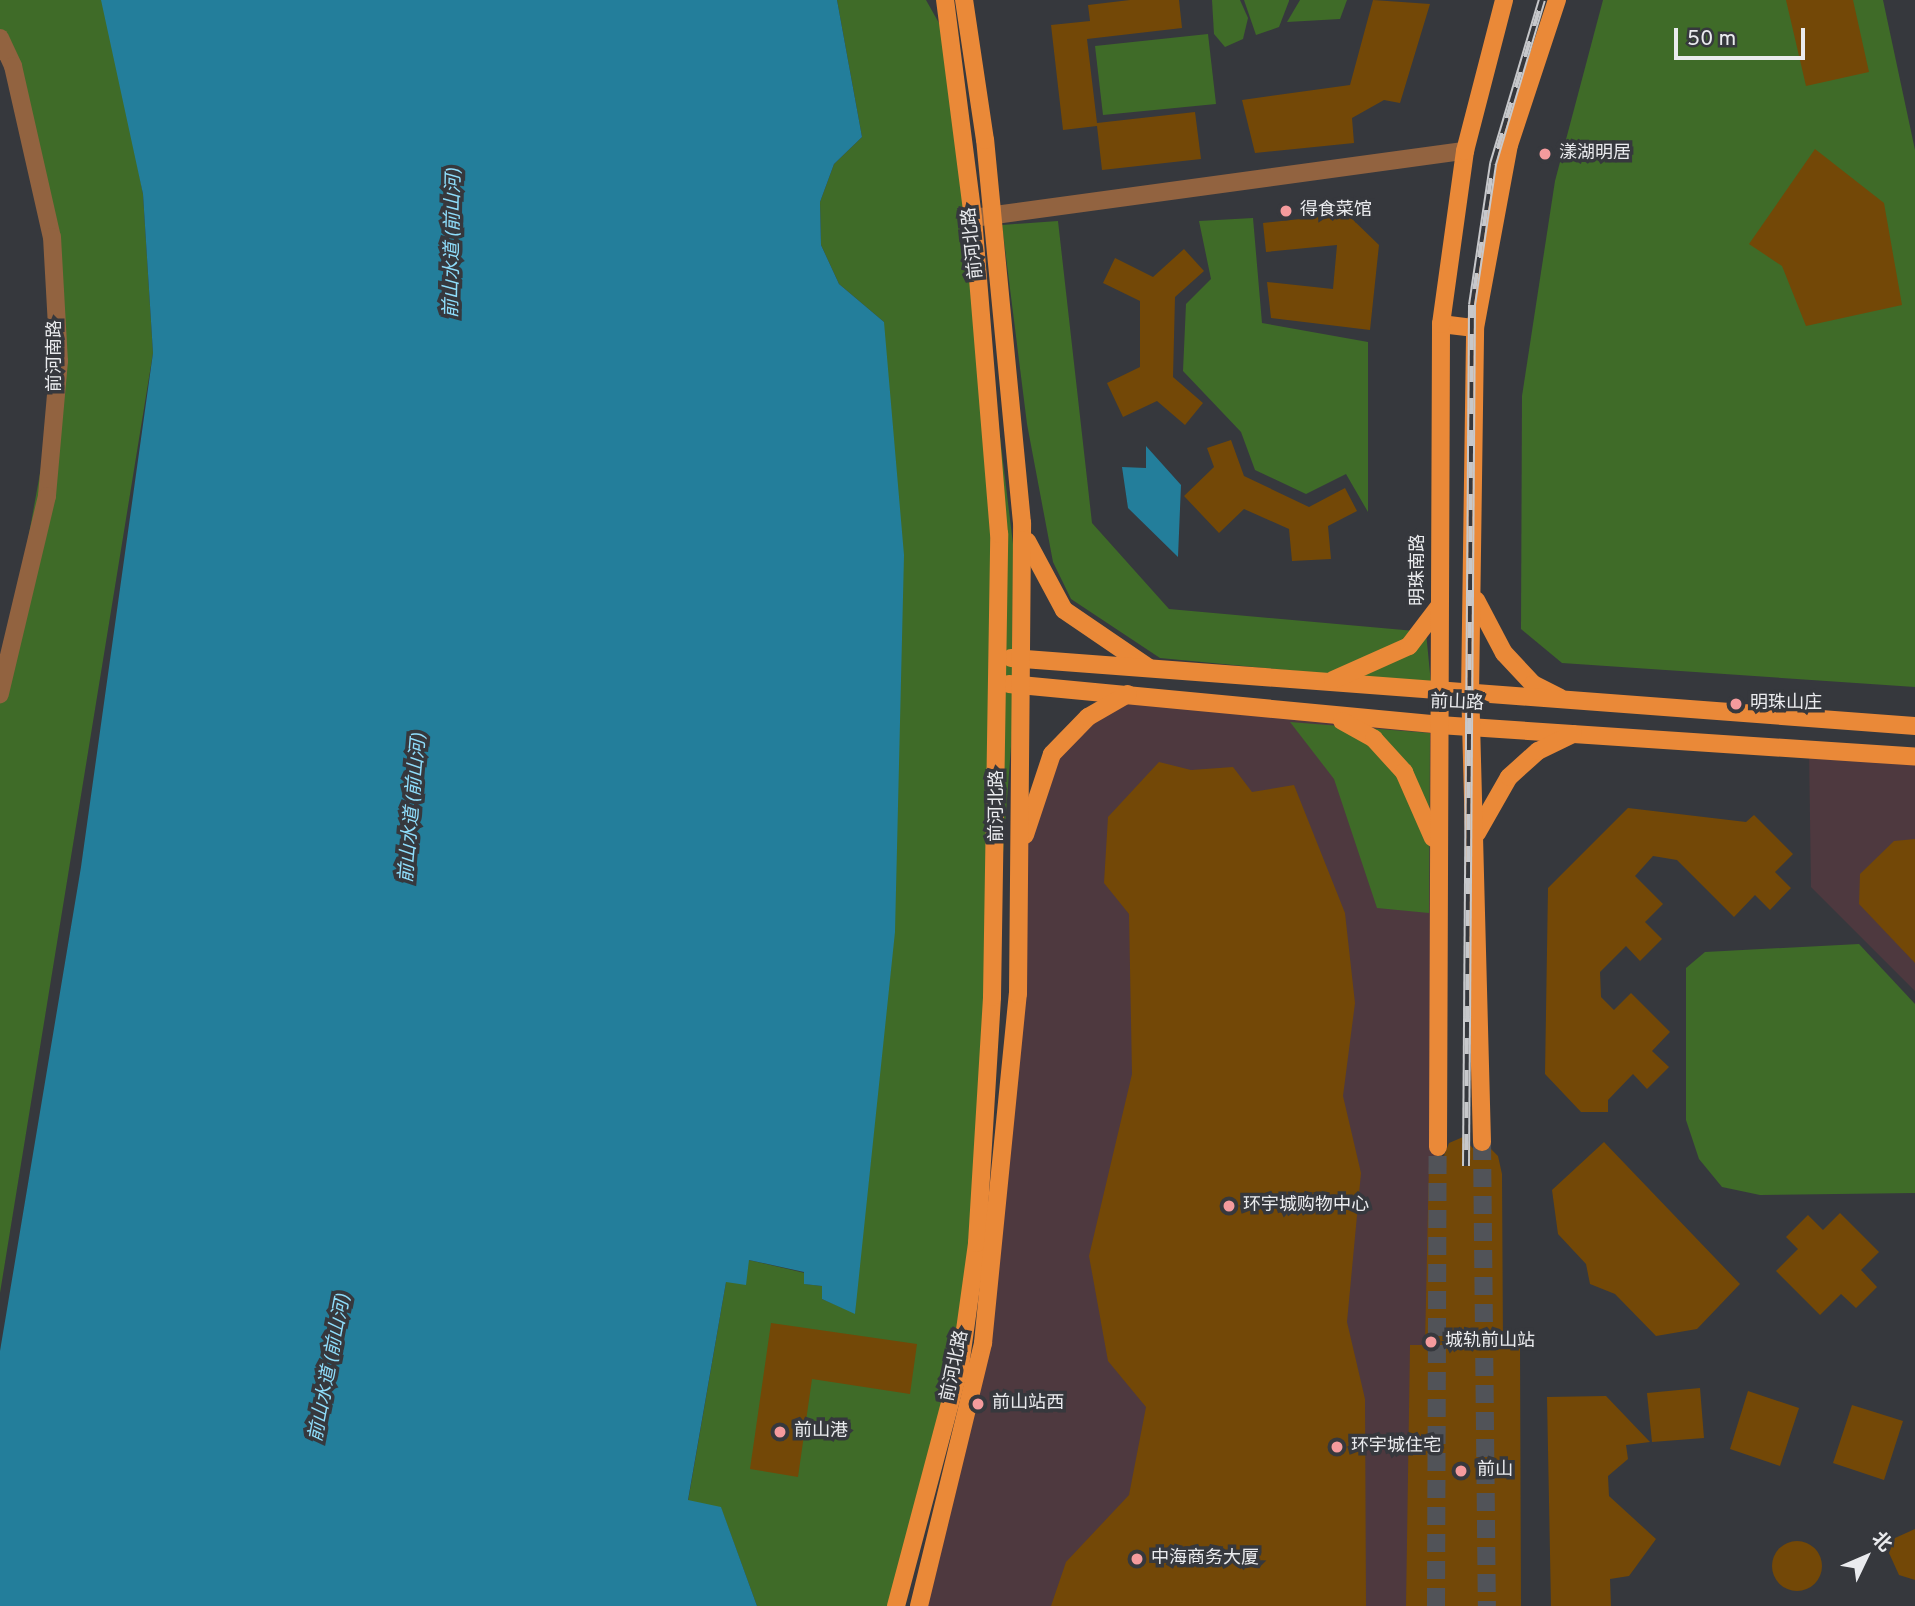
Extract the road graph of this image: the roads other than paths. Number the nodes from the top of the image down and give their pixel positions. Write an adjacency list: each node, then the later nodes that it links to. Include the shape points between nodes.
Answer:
1 (945, 0): 8 (main road, 前河北路)
2 (964, 0): 7 (main road, 前河北路)
3 (1504, 0): 6 (main road, 明珠南路)
4 (1557, 0): 10 (main road, via 1509,145)
5 (0, 38): 17 (street, 前河南路, via 13,66 52,237 59,361 47,496)
6 (1465, 151): 7 (street); 9 (main road, 明珠南路)
7 (992, 214): 8 (street); 11 (main road, 前河北路)
8 (973, 218): 14 (main road, 前河北路, via 999,534)
9 (1441, 324): 10 (main road); 13 (main road, 明珠南路)
10 (1475, 328): 12 (main road)
11 (1022, 523): 15 (main road, 前河北路); 16 (main road, via 1032,556 1064,610)
12 (1472, 585): 24 (main road); 25 (main road, via 1490,634 1518,670 1548,693)
13 (1440, 594): 18 (main road, via 1430,626 1409,646 1370,668); 23 (main road, 明珠南路)
14 (1000, 657): 15 (main road, 前山路); 19 (main road, 前河北路)
15 (1021, 659): 16 (main road, 前山路); 20 (main road, 前河北路)
16 (1158, 673): 18 (main road, 前山路)
17 (2, 675): 21 (street, 前河南路)
18 (1320, 682): 23 (main road, 前山路)
19 (999, 683): 20 (main road, 前山路); 37 (main road, 前河北路, via 992,997 977,1243 960,1366)
20 (1020, 685): 22 (main road, 前山路); 33 (main road, 前河北路)
21 (0, 694)
22 (1128, 694): 26 (main road, 前山路); 33 (main road, via 1088,717 1052,754)
23 (1440, 694): 24 (main road, 前山路); 27 (main road, 明珠南路)
24 (1470, 695): 25 (main road, 前山路); 28 (main road)
25 (1577, 702): 29 (main road, 前山路)
26 (1322, 714): 27 (main road, 前山路); 34 (main road, via 1374,739 1404,772 1425,814)
27 (1439, 725): 28 (main road, 前山路); 34 (main road, 明珠南路)
28 (1471, 725): 30 (main road, 前山路); 32 (main road)
29 (1915, 726)
30 (1576, 733): 31 (main road, 前山路); 32 (main road, via 1538,751 1509,777 1483,816)
31 (1915, 757)
32 (1474, 847): 35 (main road)
33 (1019, 858): 38 (main road, 前河北路, via 1016,1064 998,1236 983,1343)
34 (1438, 866): 36 (main road, 明珠南路)
35 (1482, 1142)
36 (1438, 1147)
37 (896, 1606)
38 (919, 1606)

